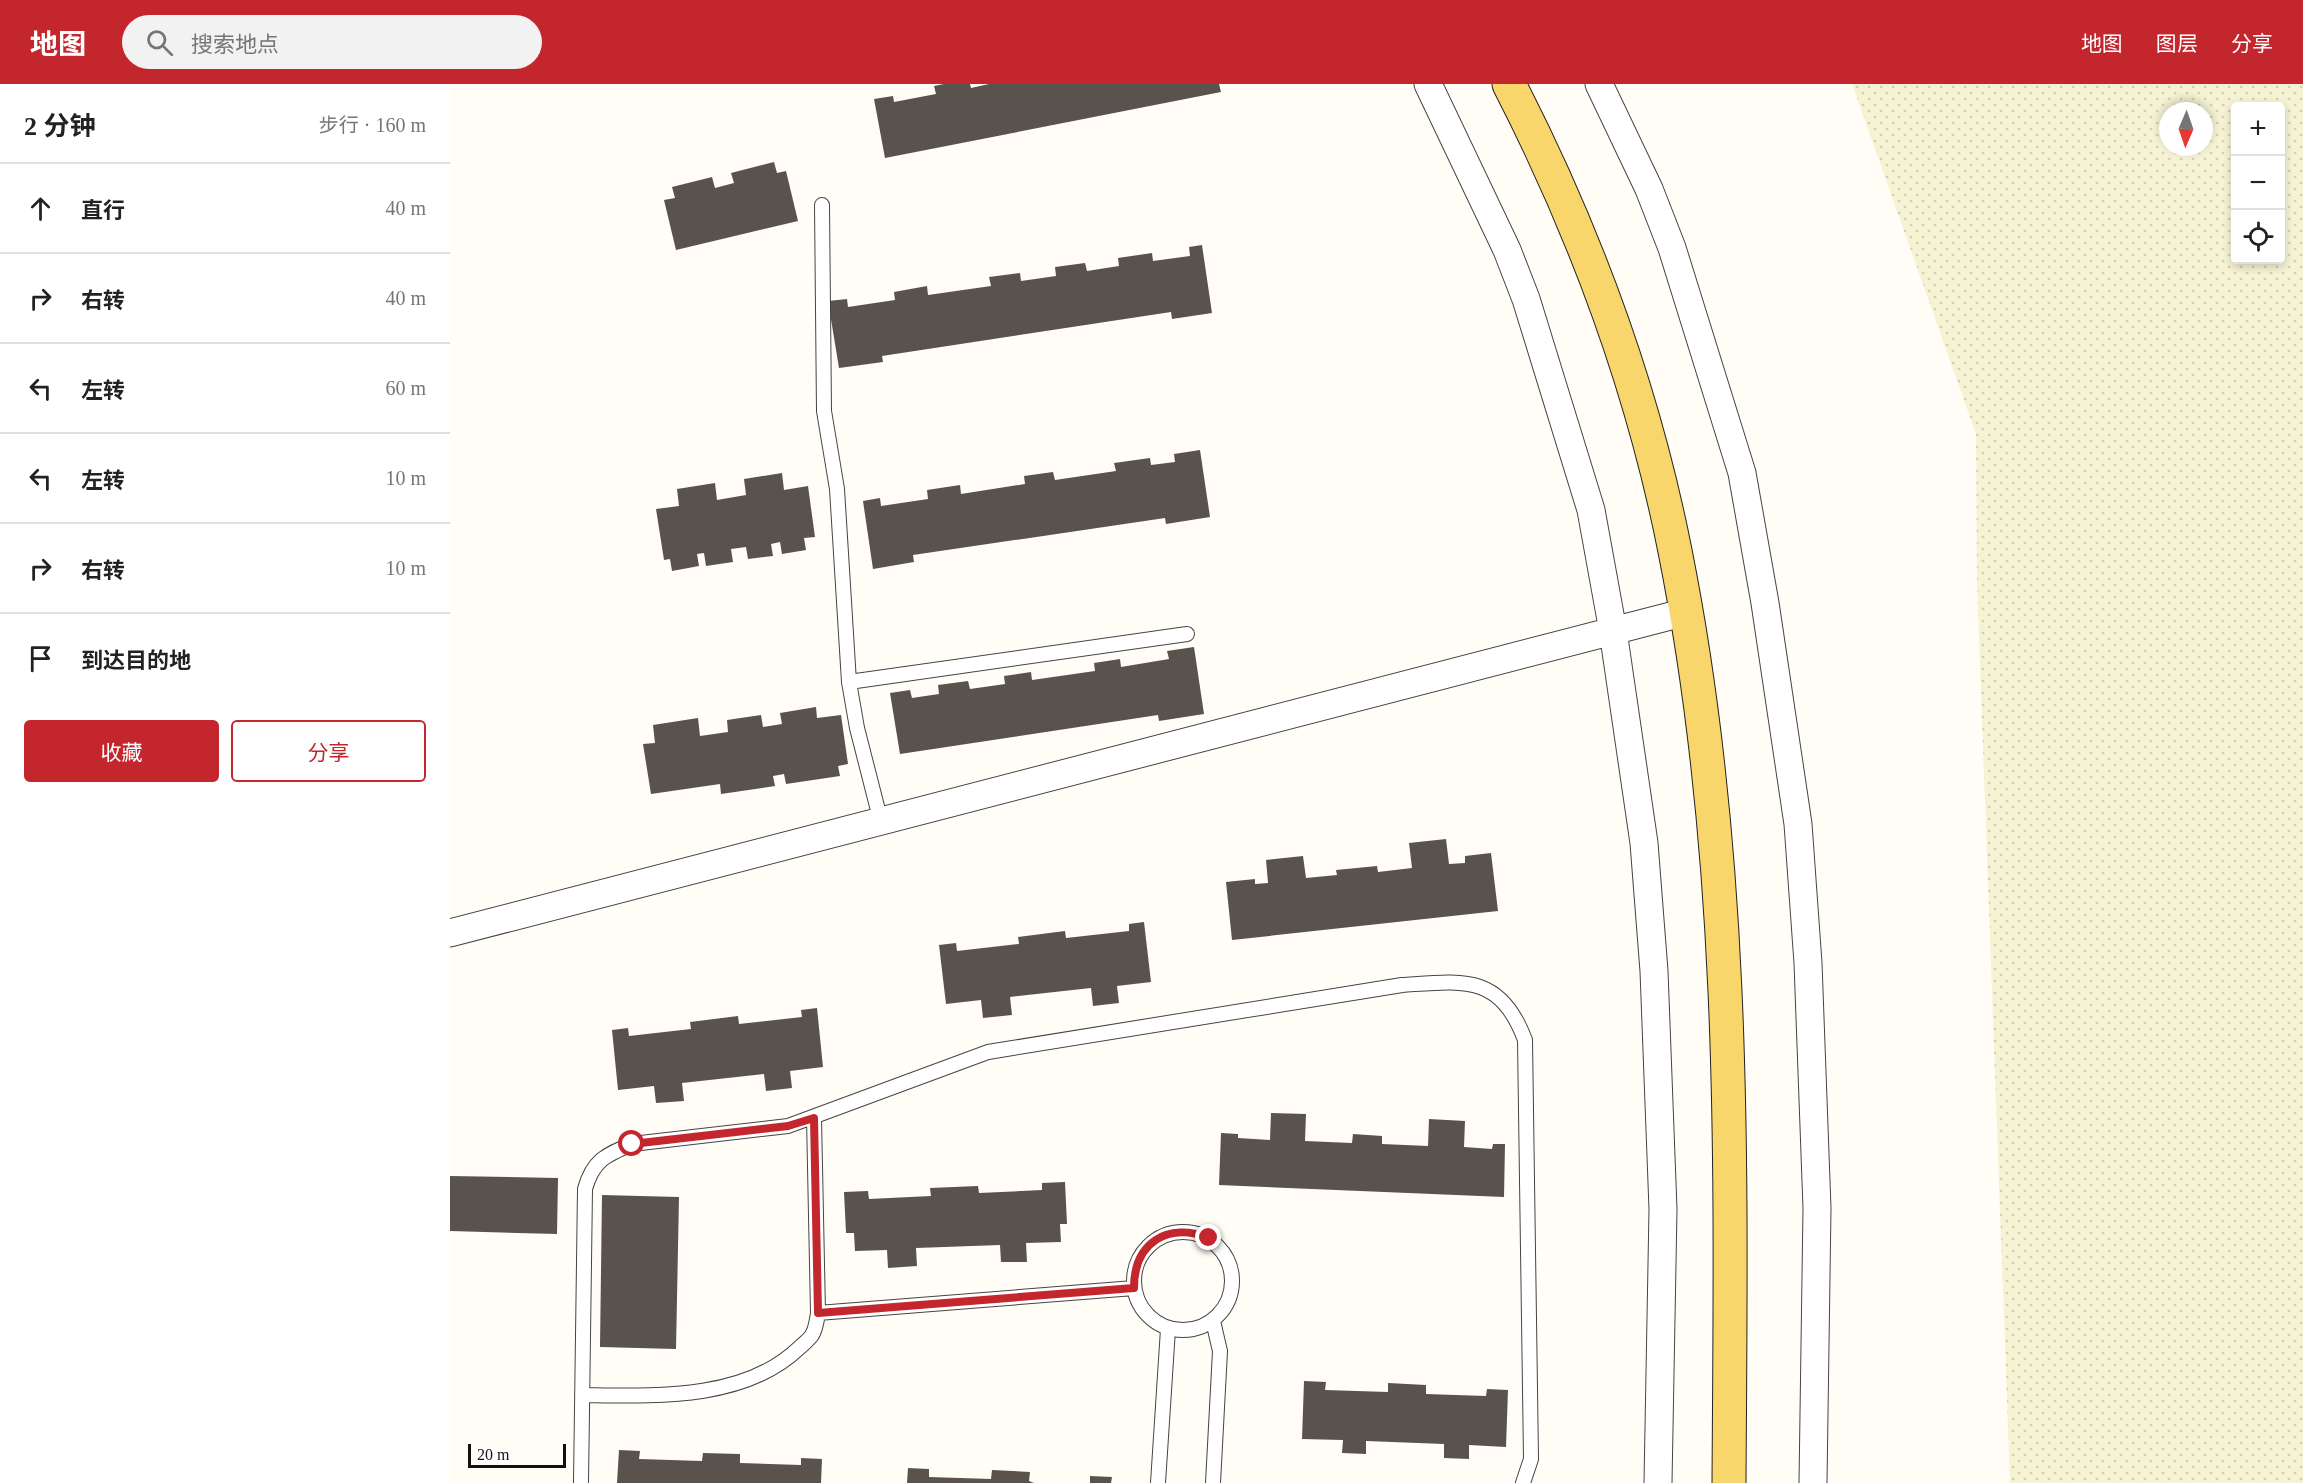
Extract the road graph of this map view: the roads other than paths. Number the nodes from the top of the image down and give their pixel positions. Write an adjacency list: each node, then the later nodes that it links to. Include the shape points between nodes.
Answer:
1 (1428, 84): 7 (street, via 1507,250 1526,299 1591,510)
2 (1509, 84): 6 (main road, via 1565,201 1599,288 1659,483)
3 (1528, 84): 24 (main road, via 1580,194 1648,379 1691,545 1711,654 1734,852 1744,1002 1748,1151)
4 (1599, 84): 25 (street, via 1672,248 1742,473 1766,603 1798,824 1808,952 1817,1208)
5 (822, 205): 9 (lane, via 824,411 837,489)
6 (1686, 612): 7 (street); 23 (main road, via 1709,767 1728,1003)
7 (1613, 631): 10 (street); 22 (street, via 1644,843 1654,971 1663,1209)
8 (1187, 634): 9 (lane)
9 (849, 682): 10 (lane)
10 (881, 822): 11 (street)
11 (450, 933)
12 (814, 1118): 14 (lane); 17 (lane, via 788,1126 632,1144 597,1162 585,1189); 21 (lane, via 988,1052 1402,985 1472,983 1497,995 1517,1020 1525,1040 1531,1459)
13 (1134, 1288): 14 (lane); 15 (lane, via 1138,1258 1148,1245 1177,1231 1209,1238 1230,1263 1233,1279 1231,1295); 16 (lane, via 1145,1313)
14 (818, 1313): 17 (lane, via 813,1335 789,1357 758,1375 728,1385 682,1392)
15 (1213, 1321): 16 (lane, via 1184,1331); 20 (lane, via 1220,1351)
16 (1168, 1329): 19 (lane)
17 (582, 1395): 18 (lane)
18 (581, 1483)
19 (1158, 1483)
20 (1213, 1483)
21 (1523, 1483)
22 (1658, 1483)
23 (1729, 1483)
24 (1746, 1483)
25 (1813, 1483)

